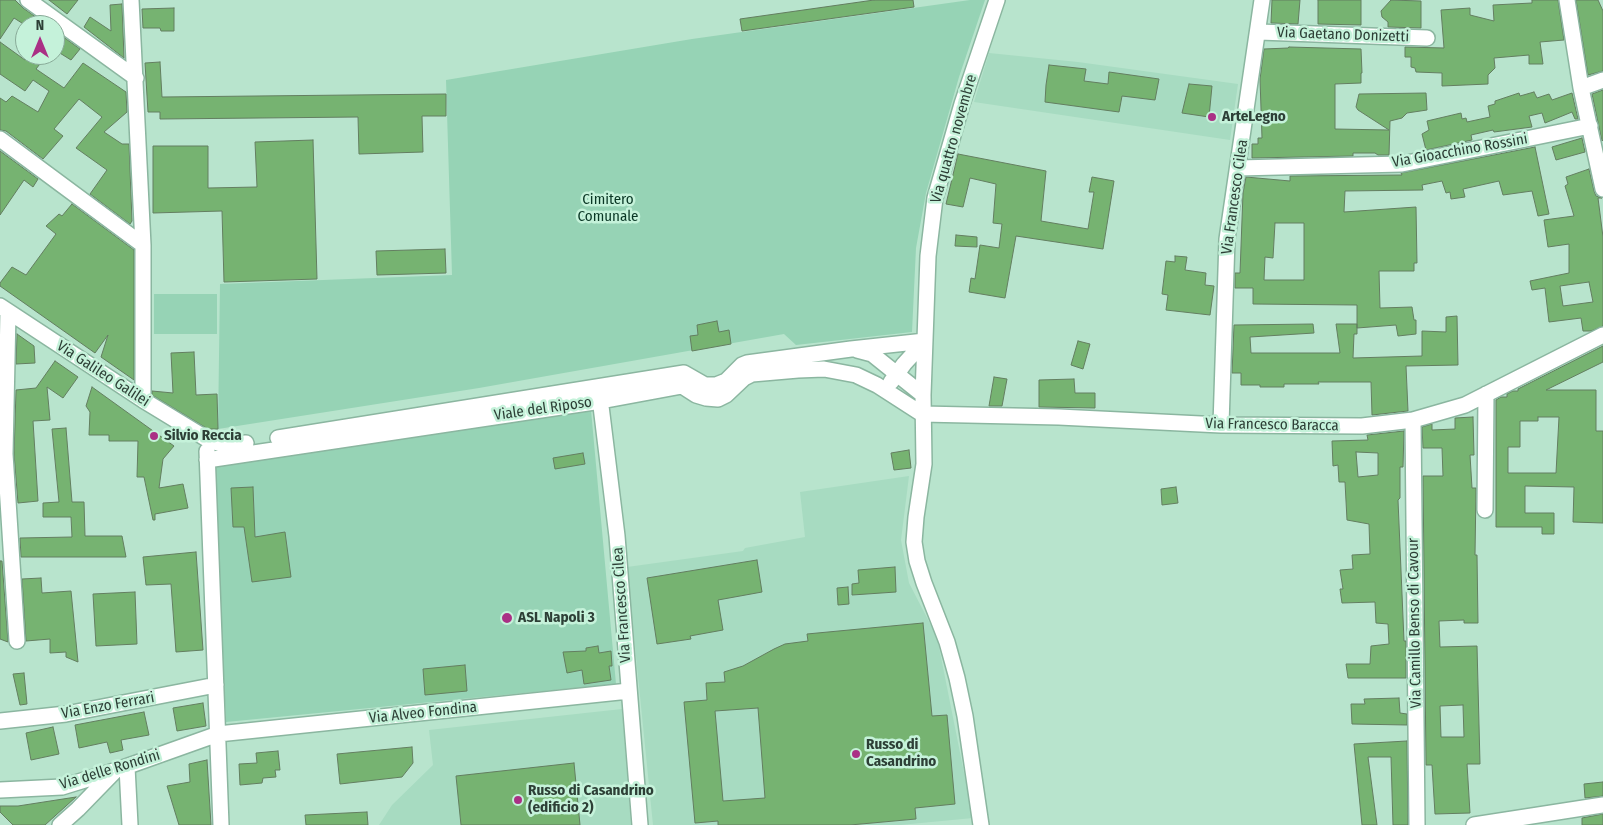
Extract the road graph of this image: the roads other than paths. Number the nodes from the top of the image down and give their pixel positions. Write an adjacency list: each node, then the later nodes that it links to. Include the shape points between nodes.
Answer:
1 (28, 0): 8 (street)
2 (132, 0): 8 (street)
3 (996, 0): 18 (street, Via quattro novembre, via 935,198 928,256)
4 (1262, 0): 6 (street, Via Francesco Cilea)
5 (1566, 0): 10 (street)
6 (1259, 32): 7 (street, Via Gaetano Donizetti); 13 (street, Via Francesco Cilea)
7 (1427, 38)
8 (136, 78): 15 (street)
9 (1603, 80): 10 (street)
10 (1581, 88): 11 (street)
11 (1590, 126): 13 (street, Via Gioacchino Rossini, via 1402,164); 14 (street)
12 (0, 139): 15 (street)
13 (1238, 168): 30 (street, Via Francesco Cilea, via 1227,239)
14 (1603, 189)
15 (143, 245): 27 (street)
16 (4, 309): 27 (street, Via Galileo Galilei); 34 (street, via 5,454)
17 (1603, 335): 25 (street, Via Francesco Baracca)
18 (926, 342): 19 (street, Viale del Riposo); 21 (street); 26 (street, Via quattro novembre)
19 (851, 349): 20 (street, Viale del Riposo, via 872,354); 24 (street, Viale del Riposo, via 747,363 726,381 716,385 705,385 684,373)
20 (883, 363): 21 (street, Viale del Riposo); 22 (street, via 886,370 883,378)
21 (896, 374): 23 (street); 26 (street, Viale del Riposo)
22 (867, 380): 23 (street, Viale del Riposo); 24 (street, Viale del Riposo, via 824,369 798,370 752,374 718,399 696,395 682,386)
23 (888, 392): 28 (street, Viale del Riposo)
24 (600, 393): 31 (street, Viale del Riposo, via 226,446); 32 (street, Viale del Riposo); 36 (street, Via Francesco Cilea, via 617,536)
25 (1486, 394): 29 (street, Via Francesco Baracca, via 1465,405); 33 (street)
26 (923, 395): 28 (street)
27 (143, 400): 31 (street, Via Galileo Galilei)
28 (922, 414): 30 (street, Via Francesco Baracca); 46 (street, via 924,464 914,542 924,583 947,642 966,716)
29 (1413, 420): 30 (street, Via Francesco Baracca, via 1362,426); 47 (street, Via Camillo Benso di Cavour)
30 (1221, 425)
31 (207, 439): 32 (street)
32 (207, 460): 35 (street)
33 (1486, 510)
34 (17, 640)
35 (216, 685): 37 (street, Via Enzo Ferrari, via 66,714); 38 (street)
36 (629, 692): 38 (street, Via Alveo Fondina); 45 (street, Via Francesco Cilea)
37 (0, 721)
38 (218, 734): 39 (street, Via delle Rondini); 44 (street)
39 (122, 769): 40 (street, Via delle Rondini, via 62,787); 42 (street); 43 (street)
40 (0, 790)
41 (1603, 805): 48 (street)
42 (60, 825)
43 (130, 825)
44 (221, 825)
45 (640, 825)
46 (981, 825)
47 (1417, 825)
48 (1474, 825)

